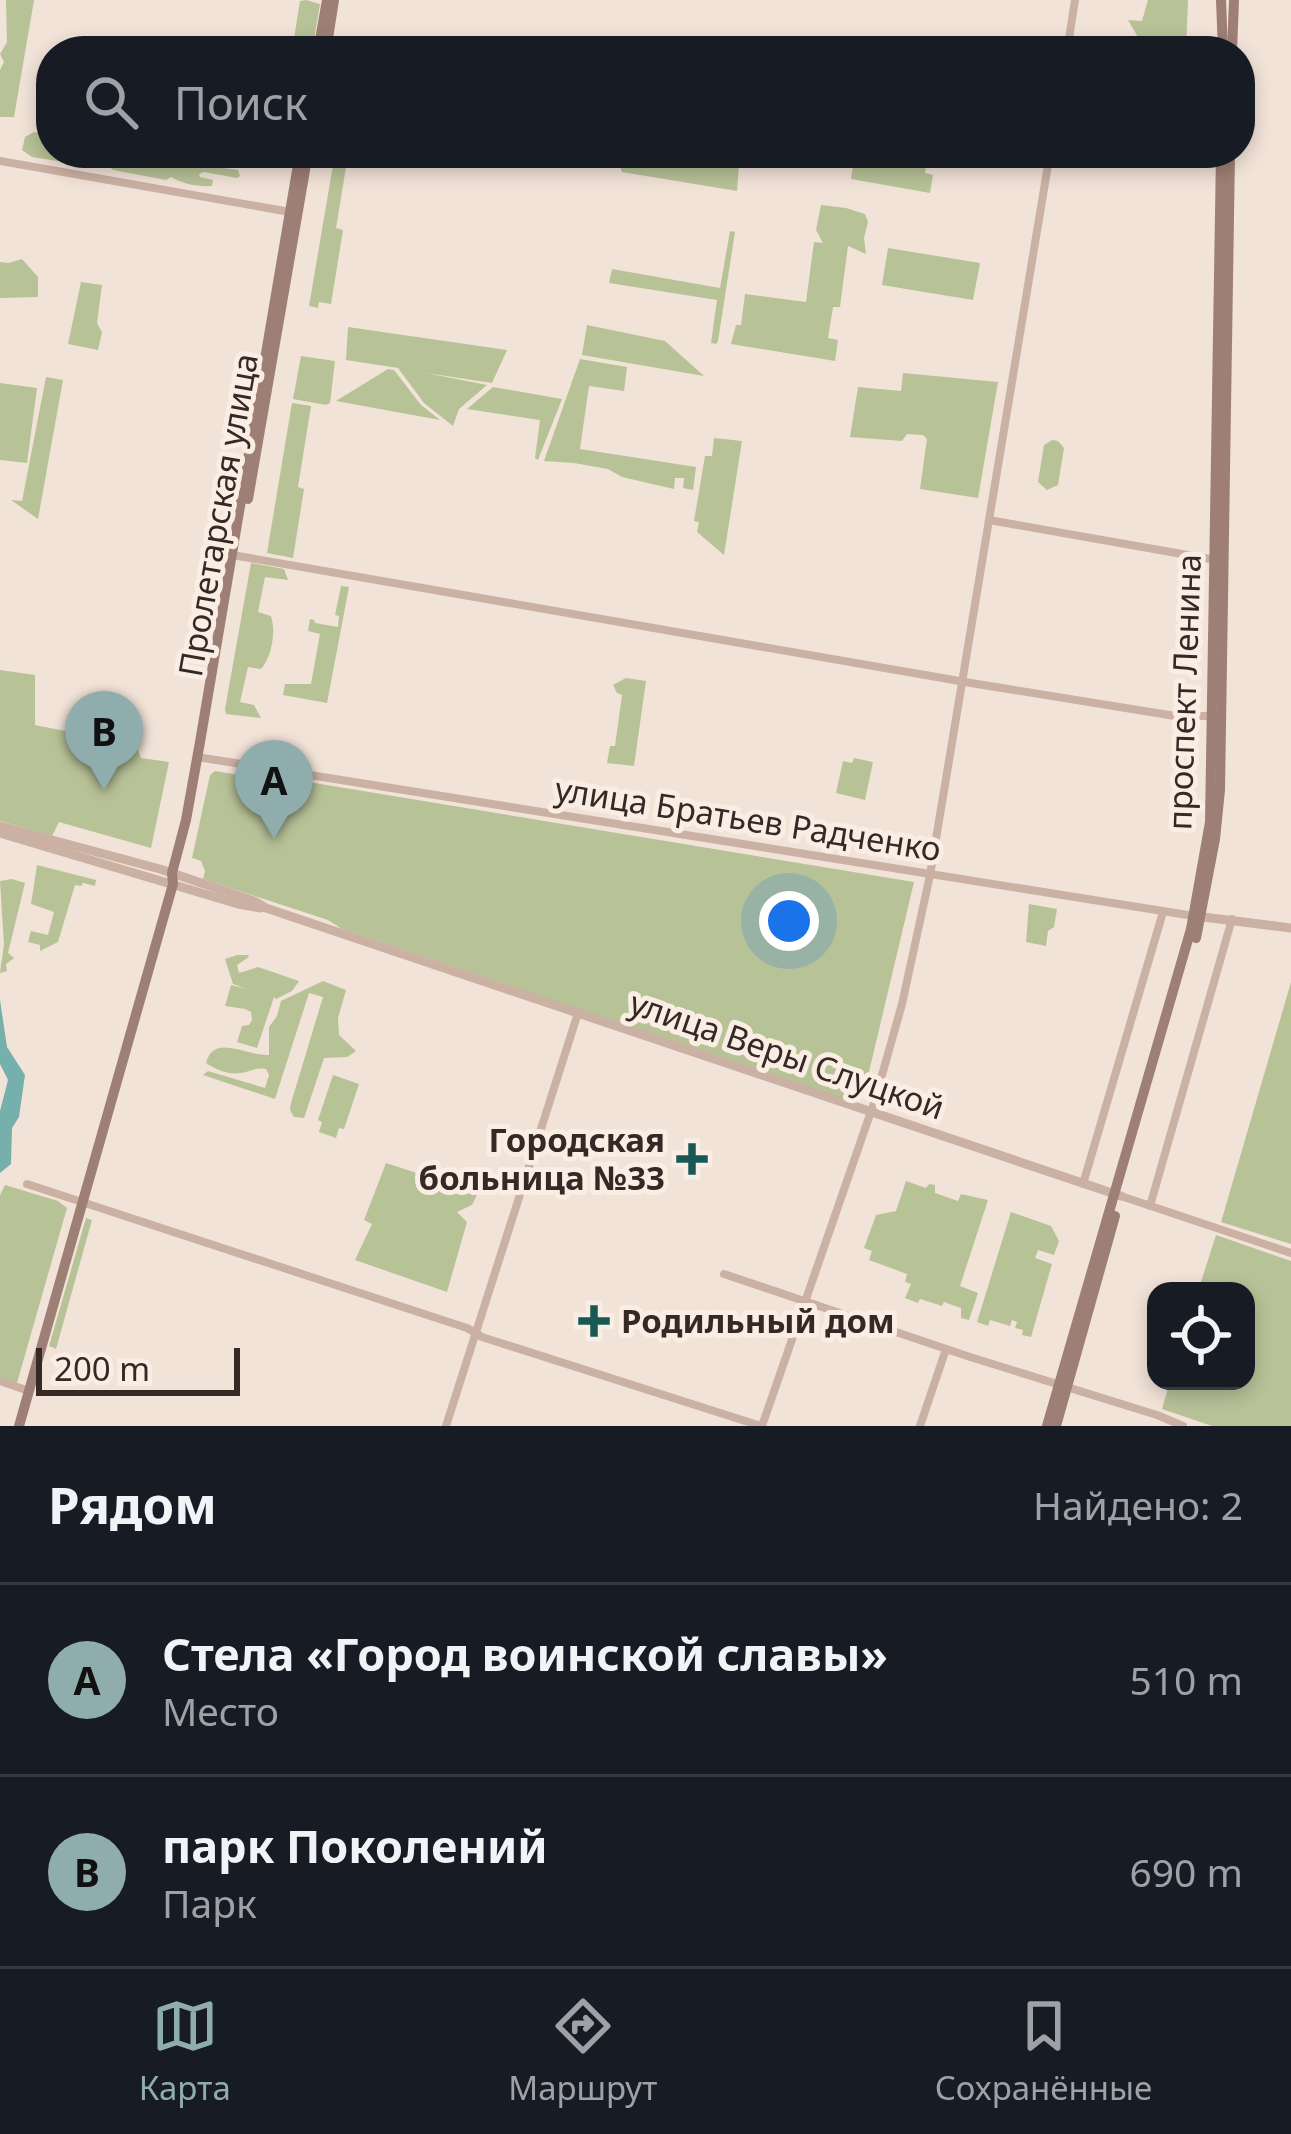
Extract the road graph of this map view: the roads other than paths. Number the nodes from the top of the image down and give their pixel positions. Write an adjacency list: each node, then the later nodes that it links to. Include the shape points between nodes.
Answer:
1 (330, 0): 5 (main road)
2 (1075, 0): 6 (street)
3 (1221, 0): 7 (main road)
4 (1234, 0): 8 (main road)
5 (324, 36)
6 (1069, 36)
7 (1225, 36)
8 (1229, 36)
9 (0, 161): 10 (street)
10 (36, 167)
11 (39, 168): 15 (street)
12 (301, 168): 15 (main road, Пролетарская улица)
13 (1048, 168): 16 (street)
14 (1226, 168): 18 (main road, проспект Ленина)
15 (293, 213): 17 (main road, Пролетарская улица); 21 (main road, Пролетарская улица)
16 (989, 520): 18 (street); 19 (street)
17 (238, 556): 19 (street); 21 (main road, Пролетарская улица)
18 (1220, 560): 20 (main road, проспект Ленина)
19 (962, 681): 20 (street); 23 (street)
20 (1217, 716): 26 (main road, проспект Ленина)
21 (201, 758): 23 (street, улица Братьев Радченко); 24 (main road, Пролетарская улица)
22 (0, 830): 24 (street, улица Веры Слуцкой)
23 (929, 875): 25 (street, улица Братьев Радченко); 30 (street)
24 (175, 878): 29 (street, улица Веры Слуцкой); 34 (main road, Пролетарская улица)
25 (1163, 912): 26 (street, улица Братьев Радченко); 32 (street)
26 (1198, 916): 27 (street, улица Братьев Радченко); 33 (main road, проспект Ленина)
27 (1232, 919): 28 (street, улица Братьев Радченко); 35 (street)
28 (1291, 928)
29 (578, 1013): 30 (street, улица Веры Слуцкой); 39 (street)
30 (870, 1112): 32 (street, улица Веры Слуцкой); 38 (street)
31 (27, 1184): 34 (street)
32 (1084, 1184): 33 (street, улица Веры Слуцкой)
33 (1117, 1195): 35 (street, улица Веры Слуцкой); 42 (main road, проспект Ленина)
34 (82, 1202): 39 (street); 43 (main road, Пролетарская улица)
35 (1150, 1206): 36 (street, улица Веры Слуцкой)
36 (1291, 1253)
37 (724, 1274): 38 (street)
38 (805, 1302): 40 (street); 46 (street)
39 (476, 1332): 45 (street); 46 (street)
40 (946, 1349): 42 (street); 47 (street)
41 (0, 1381): 43 (street)
42 (1062, 1387): 48 (main road, проспект Ленина); 49 (street)
43 (29, 1390): 44 (main road, Пролетарская улица)
44 (19, 1426)
45 (446, 1426)
46 (761, 1426)
47 (920, 1426)
48 (1051, 1426)
49 (1183, 1426)

